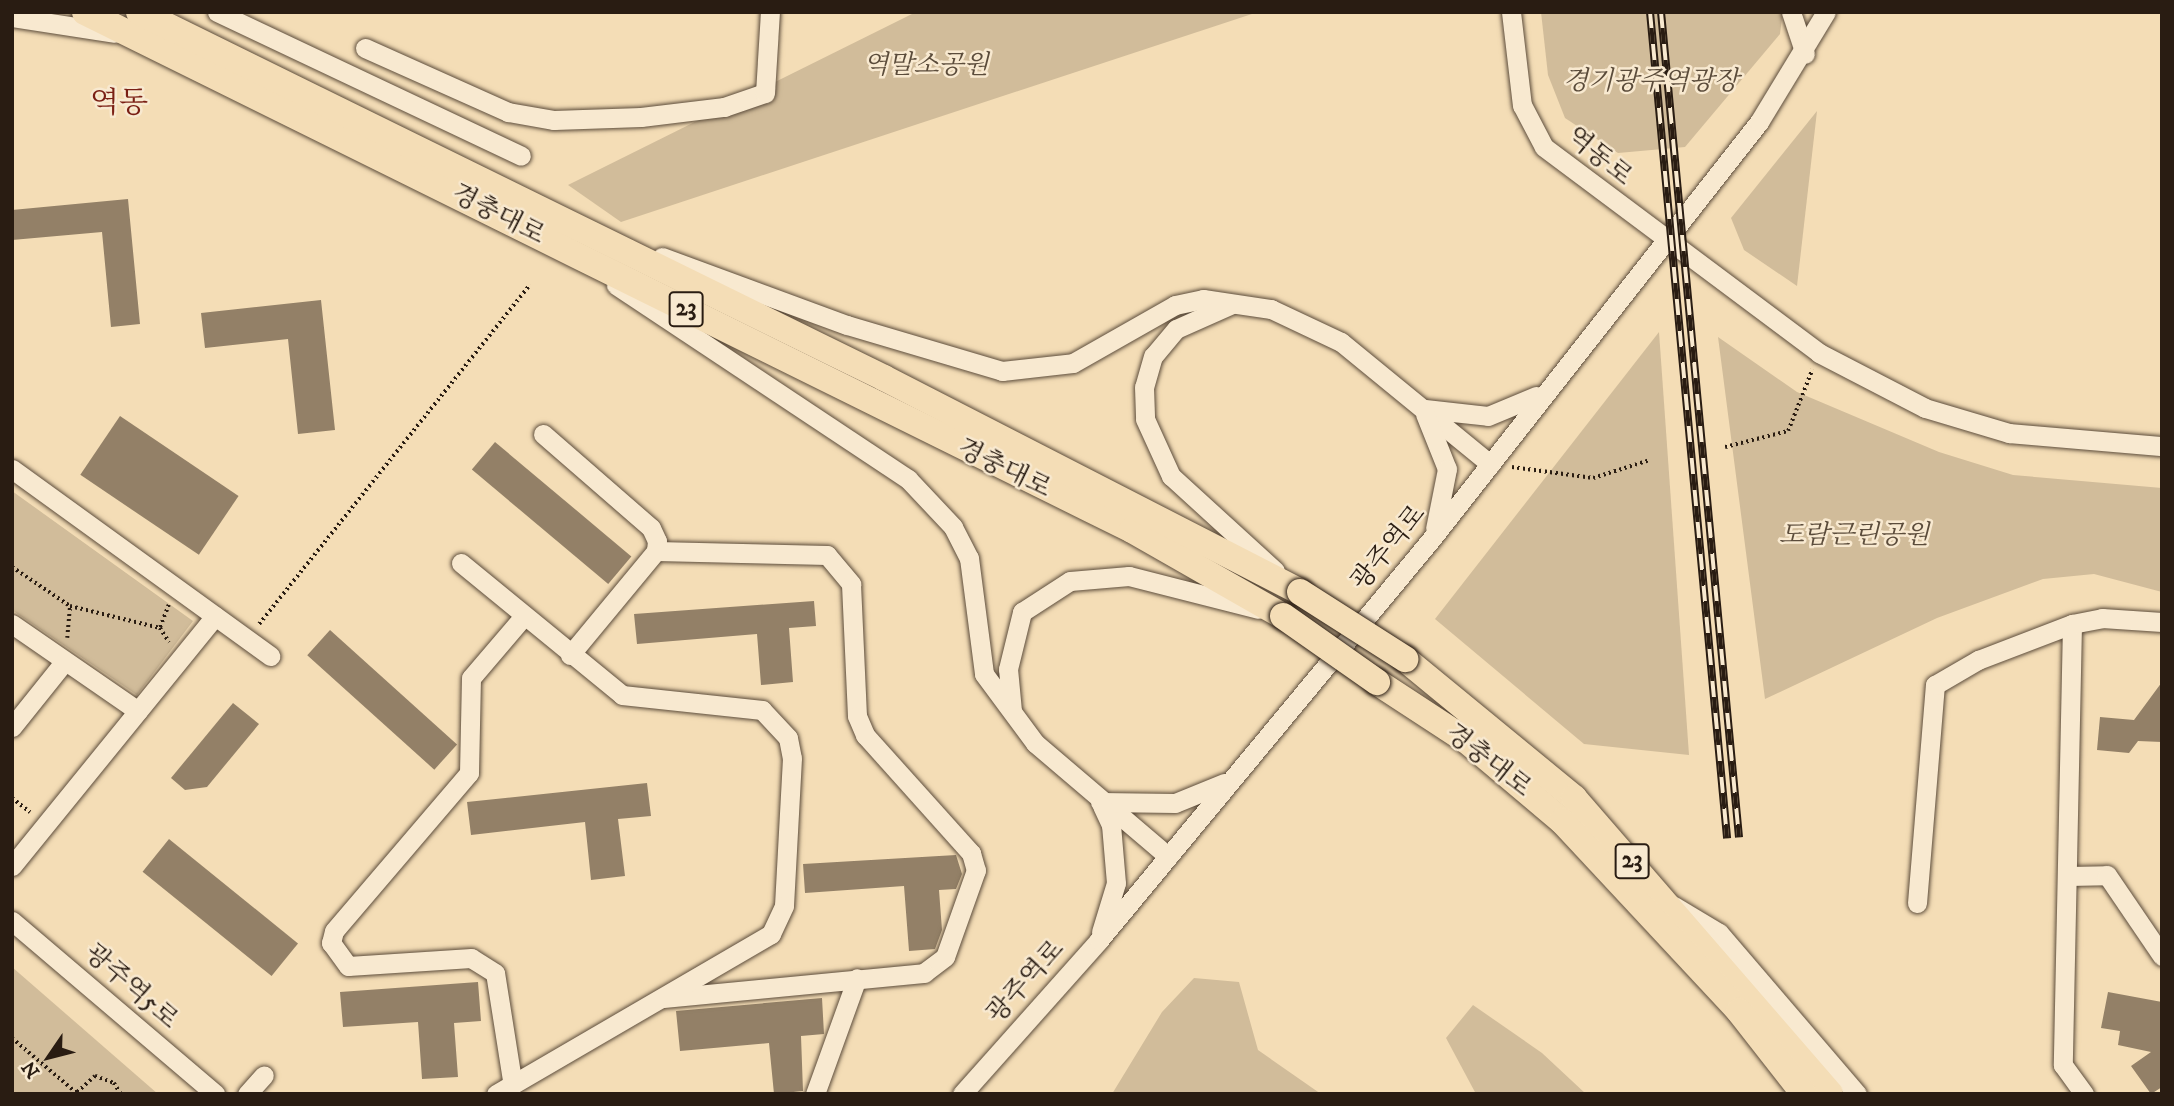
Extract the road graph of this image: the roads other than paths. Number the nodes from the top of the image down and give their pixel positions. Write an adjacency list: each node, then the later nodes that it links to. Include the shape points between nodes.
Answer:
1 (85, 12): 9 (main road, 경충대로 / 23)
2 (139, 12): 13 (main road, 경충대로 / 23)
3 (217, 12): 12 (street)
4 (770, 12): 10 (street, via 765,93 724,107 641,117 554,120 508,112)
5 (1511, 12): 14 (street, 역동로, via 1522,105 1535,135 1575,176)
6 (1791, 12): 11 (street)
7 (1826, 12): 11 (street, 광주역로)
8 (12, 17): 9 (street)
9 (144, 38): 13 (main road, 경충대로 / 23)
10 (365, 48)
11 (1805, 54): 14 (street, 광주역로)
12 (521, 156)
13 (557, 231): 15 (street, via 1002,371 1073,363 1175,305 1203,299); 25 (main road, 경충대로 / 23); 28 (main road, 경충대로 / 23, via 1132,530); 36 (street, via 908,479 953,527 969,558 984,674)
14 (1667, 241): 16 (street, 광주역로); 19 (street, 역동로, via 1818,353 1925,408 2009,433 2082,444)
15 (1233, 304): 17 (street, via 1271,309 1341,342); 25 (street, via 1175,329 1153,356 1145,419 1171,476)
16 (1546, 390): 17 (street, via 1510,411 1488,415); 20 (street, 광주역로)
17 (1423, 408): 20 (street); 22 (street, via 1447,469)
18 (543, 434): 23 (street, via 651,528)
19 (2162, 446)
20 (1490, 464): 22 (street, 광주역로)
21 (12, 469): 26 (street)
22 (1433, 537): 38 (street, 광주역로)
23 (656, 551): 32 (street); 48 (street, via 827,555 851,584 857,716 865,734 971,853 976,870 952,942 937,966)
24 (461, 563): 27 (street)
25 (1300, 592): 44 (main road, 경충대로 / 23, bridge, via 1405,659 1574,798)
26 (215, 616): 33 (street); 35 (street)
27 (524, 616): 32 (street); 51 (street, via 471,678 469,774 334,931 331,943 348,966 471,958 495,972)
28 (1283, 616): 36 (street, via 1129,576 1070,581 1022,612 1009,659); 57 (main road, 경충대로 / 23, bridge, via 1467,741 1562,821 1713,982)
29 (2162, 622): 31 (street, via 2102,618)
30 (12, 624): 34 (street)
31 (2073, 624): 42 (street); 43 (street, via 1978,660 1935,685)
32 (570, 654): 49 (street, via 622,695 741,704 762,710 788,738 792,758 779,923 756,946)
33 (270, 656)
34 (64, 662): 35 (street); 37 (street)
35 (138, 711): 41 (street)
36 (1012, 712): 39 (street)
37 (12, 727)
38 (1234, 778): 39 (street, via 1175,803); 40 (street, 광주역로)
39 (1100, 802): 40 (street); 46 (street, via 1111,825 1116,883)
40 (1168, 856): 46 (street, 광주역로)
41 (12, 866)
42 (2068, 876): 47 (street, via 2107,875); 60 (street, via 2063,1065)
43 (1917, 903)
44 (1670, 904): 58 (main road, 경충대로 / 23); 59 (street, via 1718,933)
45 (12, 920): 52 (street, 광주역5로)
46 (1099, 940): 56 (street, 광주역로)
47 (2162, 956)
48 (858, 978): 49 (street); 55 (street)
49 (662, 998): 51 (street)
50 (264, 1075): 53 (street)
51 (512, 1080): 54 (street)
52 (215, 1094)
53 (247, 1094)
54 (496, 1094)
55 (815, 1094)
56 (962, 1094)
57 (1804, 1094)
58 (1829, 1094)
59 (1857, 1094)
60 (2084, 1094)

